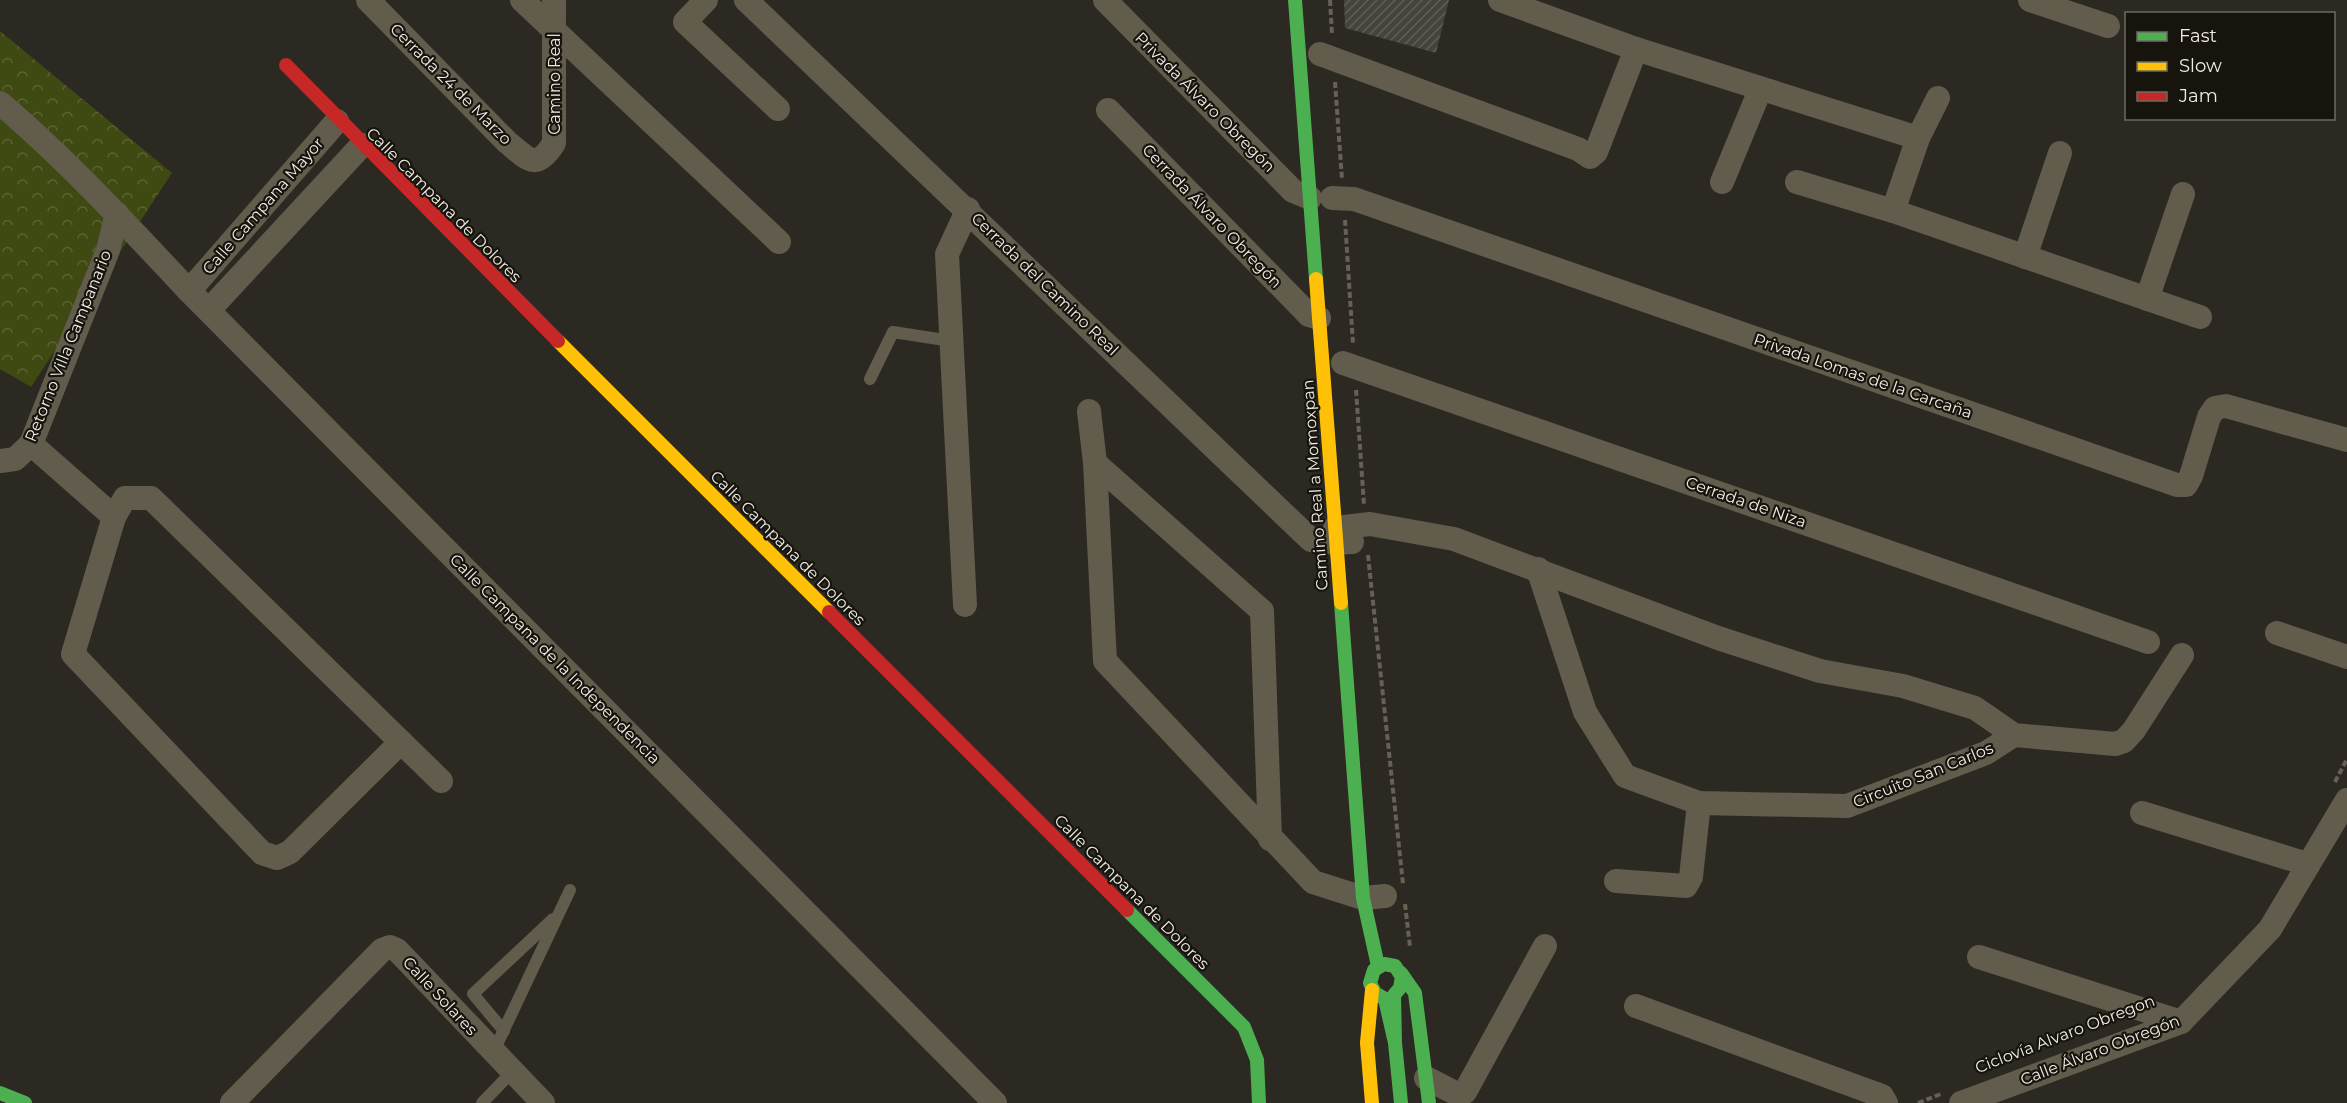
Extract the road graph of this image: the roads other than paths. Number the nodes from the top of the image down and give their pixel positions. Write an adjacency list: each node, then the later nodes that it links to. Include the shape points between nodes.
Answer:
1 (368, 0): 24 (street, Cerrada 24 de Marzo, via 507,142 529,160)
2 (522, 0): 11 (street)
3 (554, 0): 11 (street, Camino Real)
4 (706, 0): 18 (street, via 685,22)
5 (746, 0): 29 (street, Cerrada del Camino Real)
6 (1104, 0): 28 (street, Privada Álvaro Obregón, via 1293,191)
7 (1295, 0): 28 (main road, Camino Real a Momoxpan)
8 (1500, 0): 12 (street)
9 (2030, 0): 10 (street)
10 (2108, 26)
11 (554, 29): 24 (street, Camino Real, via 554,143); 32 (street)
12 (1636, 50): 13 (street, via 1596,152 1590,157 1578,149); 15 (street)
13 (1320, 54)
14 (286, 65): 20 (main road, Calle Campana de Dolores)
15 (1760, 90): 21 (street); 25 (street)
16 (1938, 98): 21 (street)
17 (0, 103): 31 (street, Calle Campana de la Independencia)
18 (778, 109)
19 (1108, 110): 38 (street, Cerrada Álvaro Obregón, via 1309,315)
20 (337, 121): 22 (main road, Calle Campana de Dolores); 34 (street, Calle Campana Mayor)
21 (1918, 138): 30 (street)
22 (362, 146): 36 (street, Calle Campana Mayor); 86 (main road, Calle Campana de Dolores, via 1244,1027 1257,1060)
23 (2060, 153): 33 (street)
24 (538, 161)
25 (1722, 182)
26 (1797, 182): 30 (street)
27 (2183, 194): 35 (street)
28 (1327, 198): 38 (main road, Camino Real a Momoxpan); 43 (street, Privada Lomas de la Carcaña, via 1354,200 2177,485 2187,485 2191,477 2215,408 2226,406)
29 (968, 209): 39 (street, via 947,254); 48 (street, Cerrada del Camino Real, via 1311,540)
30 (1893, 211): 33 (street)
31 (117, 214): 34 (street, Calle Campana de la Independencia); 44 (street, Retorno Villa Campanario, via 108,250)
32 (779, 242)
33 (2025, 257): 35 (street)
34 (189, 291): 36 (street, Calle Campana de la Independencia)
35 (2147, 299): 37 (street)
36 (209, 310): 85 (street, Calle Campana de la Independencia)
37 (2200, 317)
38 (1319, 318): 48 (main road, Camino Real a Momoxpan)
39 (951, 341): 41 (lane, via 893,332); 50 (street)
40 (1343, 364): 52 (street, Cerrada de Niza)
41 (870, 379)
42 (1089, 411): 46 (street)
43 (2347, 440)
44 (31, 444): 45 (street, Retorno Villa Campanario, via 15,459); 47 (street)
45 (0, 461)
46 (1095, 463): 61 (street, via 1105,661); 61 (street, via 1262,611)
47 (114, 517): 56 (street, via 125,498 151,498); 56 (street, via 73,654 262,853 277,858 290,852)
48 (1348, 534): 49 (street, Circuito San Carlos, via 1370,524 1454,539); 65 (main road, Camino Real a Momoxpan)
49 (1538, 569): 55 (street, Circuito San Carlos, via 1752,649 1975,708); 59 (street, Circuito San Carlos, via 1585,712 1625,776)
50 (965, 605)
51 (2277, 633): 54 (street)
52 (2148, 642)
53 (2182, 655): 55 (street, via 2124,741 2115,744)
54 (2347, 657)
55 (2014, 735): 59 (street, Circuito San Carlos, via 1986,753 1847,806)
56 (401, 742): 57 (street)
57 (441, 781)
58 (2339, 794): 62 (street, Calle Álvaro Obregón)
59 (1699, 803): 63 (street, via 1691,877 1686,886)
60 (2142, 813): 62 (street)
61 (1270, 838): 65 (street, via 1313,882 1336,890)
62 (2307, 864): 73 (street, Calle Álvaro Obregón, via 2270,929)
63 (1616, 881)
64 (570, 890): 66 (lane)
65 (1379, 896): 70 (main road, Camino Real a Momoxpan)
66 (559, 914): 74 (lane); 74 (lane, via 473,994)
67 (1545, 946): 78 (street, via 1465,1092)
68 (1979, 957): 73 (street)
69 (1396, 964): 70 (main road); 75 (main road, via 1402,986 1394,995); 78 (main road, via 1415,993)
70 (1378, 966): 71 (main road, Camino Real a Momoxpan, via 1370,977)
71 (1372, 990): 75 (main road, via 1385,999); 87 (main road, Camino Real a Momoxpan, via 1367,1043)
72 (1636, 1006): 89 (street, via 1882,1096)
73 (2181, 1022): 80 (street, Calle Álvaro Obregón)
74 (504, 1031): 76 (lane)
75 (1395, 1043): 88 (main road)
76 (493, 1053): 77 (street, Calle Solares); 82 (street, Calle Solares, via 390,947 382,950)
77 (512, 1072): 83 (lane); 84 (street, Calle Solares)
78 (1433, 1090)
79 (0, 1093): 81 (main road)
80 (1956, 1097)
81 (25, 1103)
82 (232, 1103)
83 (482, 1103)
84 (543, 1103)
85 (995, 1103)
86 (1259, 1103)
87 (1372, 1103)
88 (1401, 1103)
89 (1886, 1103)

